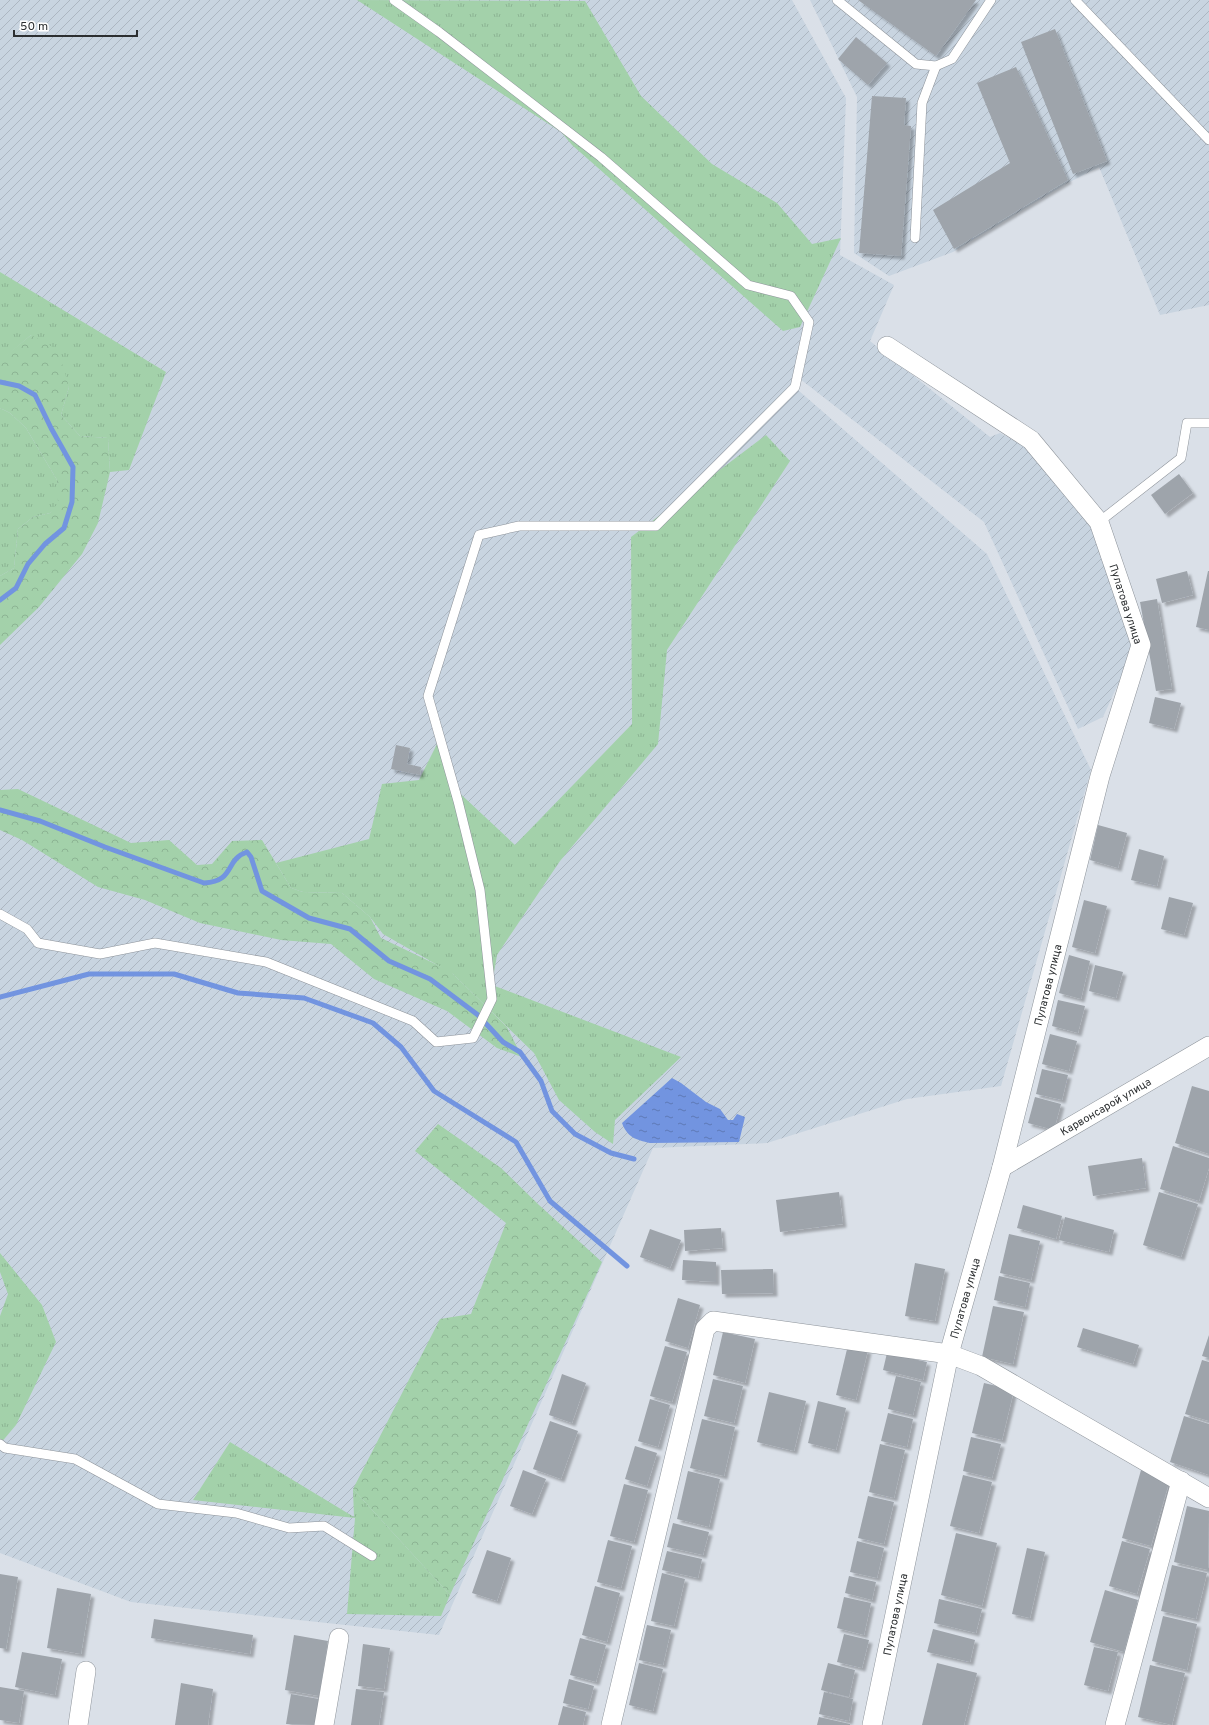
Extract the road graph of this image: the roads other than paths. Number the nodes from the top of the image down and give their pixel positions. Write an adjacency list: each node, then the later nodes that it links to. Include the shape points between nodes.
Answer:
1 (394, 0): 11 (lane, via 601,157 748,286 791,296 809,322 795,387 656,526 519,526 479,535 428,696 480,890 492,999 473,1038 436,1042 413,1021 266,962 155,943 100,954 38,943 27,929)
2 (837, 0): 5 (lane, via 916,64)
3 (991, 0): 5 (lane, via 952,59)
4 (1075, 0): 6 (lane)
5 (936, 66): 7 (lane, via 922,103)
6 (1209, 140)
7 (915, 238)
8 (886, 346): 10 (street, Пулатова улица, via 1031,440)
9 (1209, 423): 10 (lane, via 1187,423 1181,458)
10 (1099, 522): 13 (street, Пулатова улица, via 1141,645 1100,776)
11 (0, 914)
12 (1209, 1046): 13 (street, Карвонсарой улица)
13 (1002, 1167): 14 (street, Пулатова улица)
14 (949, 1354): 16 (street, via 981,1366); 23 (street, via 726,1322 713,1321 705,1329); 24 (street, Пулатова улица)
15 (0, 1444): 18 (lane, via 5,1448 75,1459 158,1504 236,1513 289,1528 324,1526)
16 (1181, 1481): 17 (street); 25 (street)
17 (1209, 1498)
18 (372, 1556)
19 (339, 1638): 22 (street)
20 (86, 1671): 21 (street)
21 (78, 1725)
22 (324, 1725)
23 (611, 1725)
24 (872, 1725)
25 (1115, 1725)

